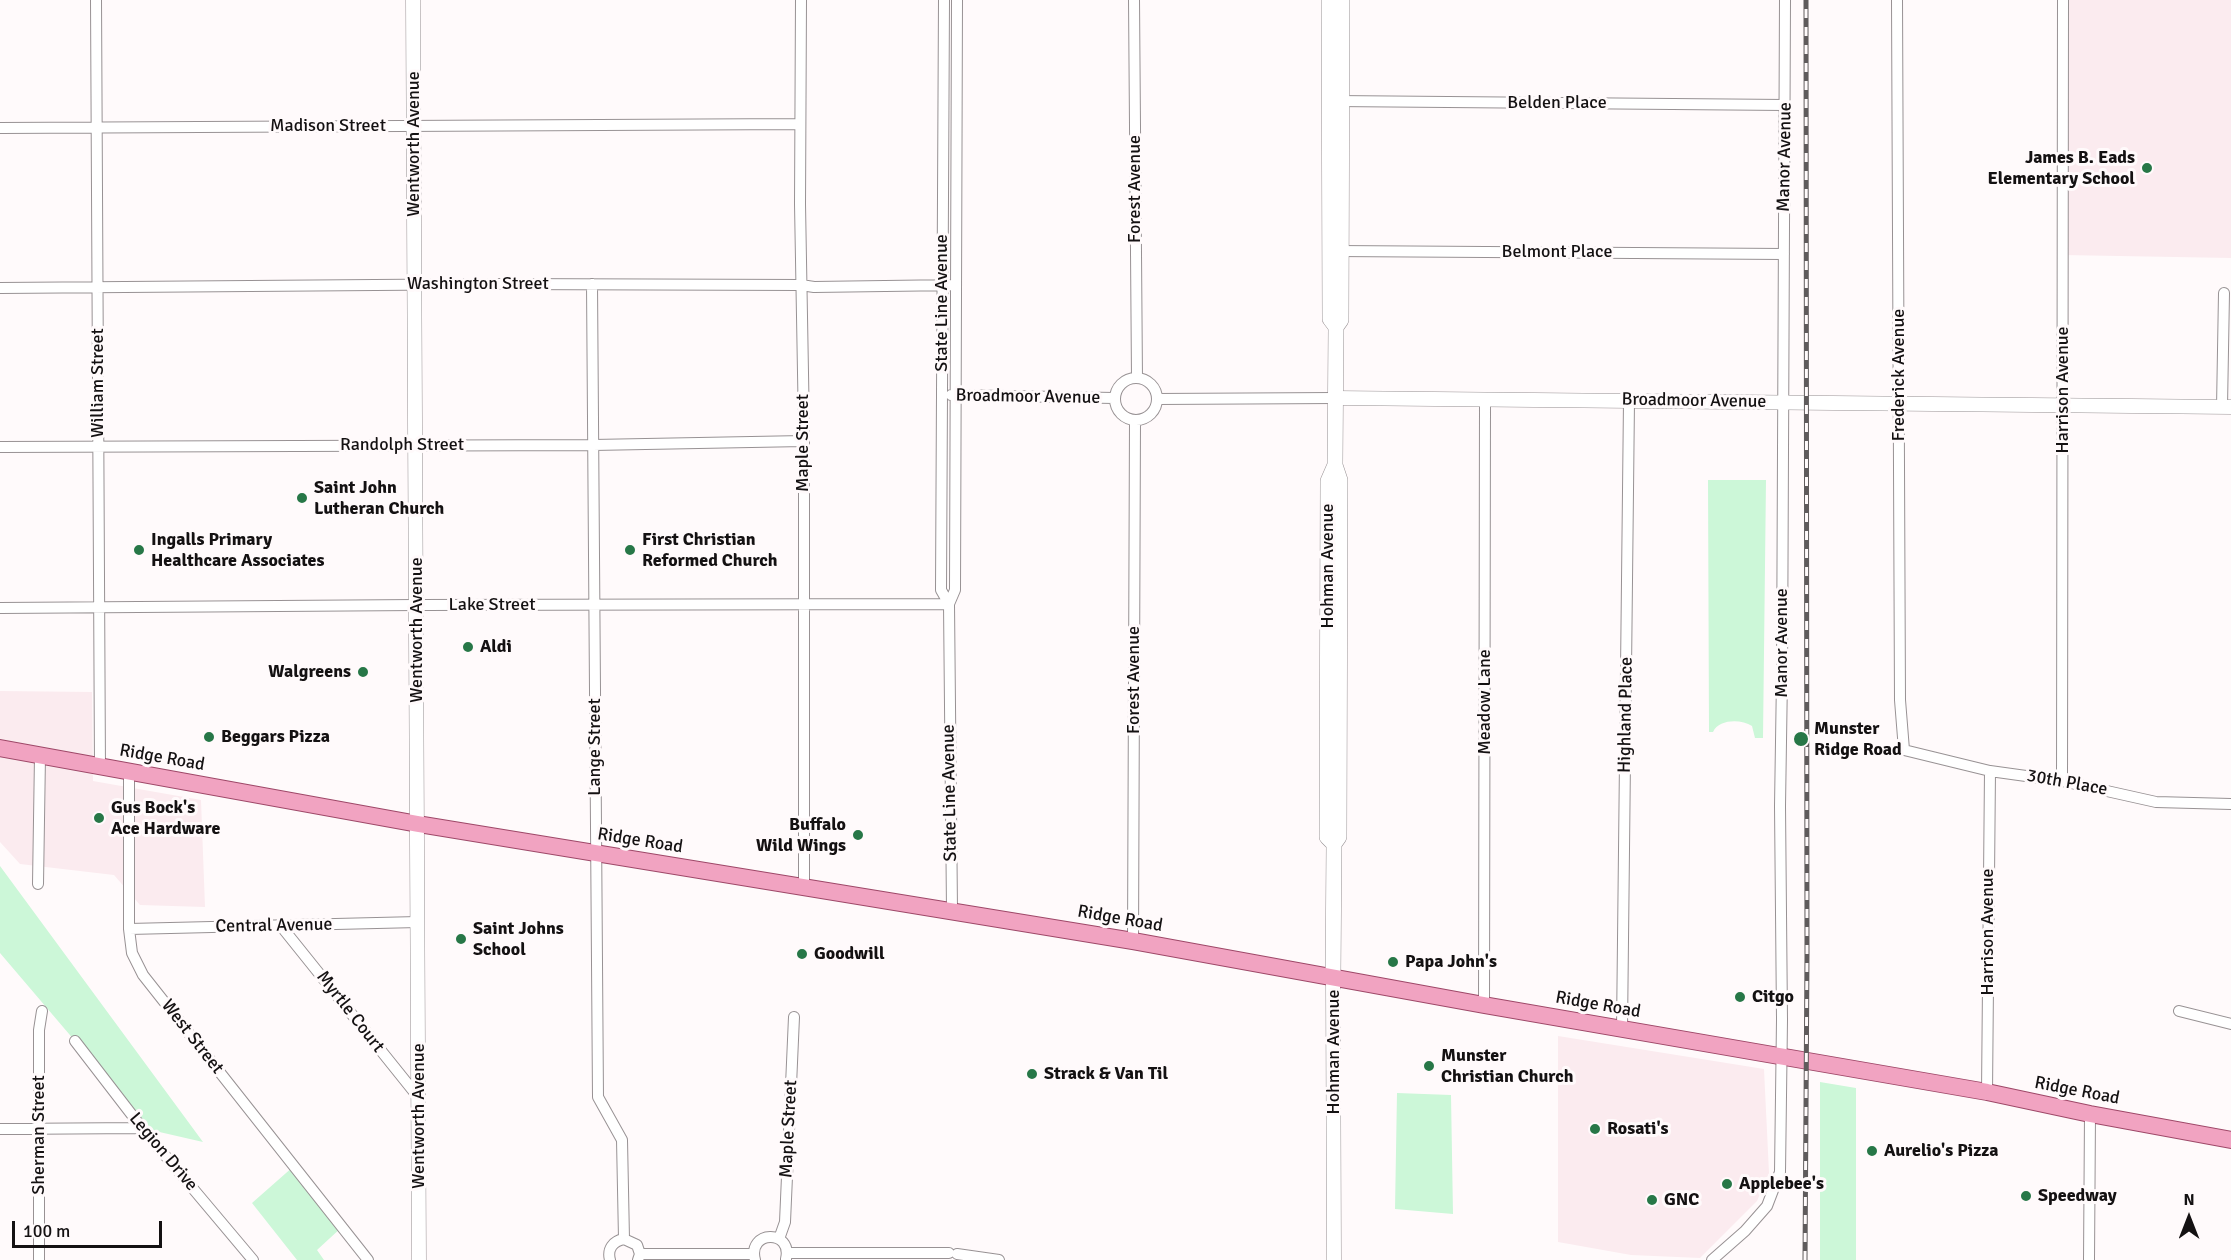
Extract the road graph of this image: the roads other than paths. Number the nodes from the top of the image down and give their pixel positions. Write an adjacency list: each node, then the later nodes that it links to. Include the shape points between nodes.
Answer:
1 (96, 0): 18 (street, William Street)
2 (413, 0): 17 (street, Wentworth Avenue)
3 (801, 0): 16 (street, Maple Street)
4 (944, 0): 13 (street, State Line Avenue)
5 (957, 0): 12 (street, State Line Avenue)
6 (1134, 0): 30 (street, Forest Avenue)
7 (1329, 0): 14 (main road, Hohman Avenue)
8 (1342, 0): 14 (main road, Hohman Avenue)
9 (1785, 0): 15 (street, Manor Avenue)
10 (1897, 0): 39 (street, Frederick Avenue)
11 (2063, 0): 40 (street, Harrison Avenue)
12 (956, 63): 13 (street); 26 (street, State Line Avenue)
13 (943, 64): 25 (street, State Line Avenue)
14 (1335, 101): 15 (street, Belden Place); 20 (main road, Hohman Avenue)
15 (1785, 105): 21 (street, Manor Avenue)
16 (800, 124): 17 (street, Madison Street); 24 (street, Maple Street)
17 (414, 126): 18 (street, Madison Street); 23 (street, Wentworth Avenue)
18 (97, 127): 19 (street, Madison Street); 28 (street, William Street)
19 (0, 128)
20 (1335, 251): 21 (street, Belmont Place); 34 (main road, Hohman Avenue, via 1330,319 1336,327)
21 (1784, 254): 38 (street, Manor Avenue)
22 (592, 284): 23 (street, Washington Street); 24 (street, Washington Street); 45 (street, Lange Street)
23 (415, 285): 28 (street, Washington Street); 44 (street, Wentworth Avenue)
24 (801, 285): 25 (street, Washington Street); 43 (street, Maple Street)
25 (942, 285): 26 (street, Washington Street); 31 (street, State Line Avenue)
26 (956, 285): 32 (street, State Line Avenue)
27 (0, 288): 28 (street, Washington Street)
28 (98, 288): 47 (street, William Street)
29 (2224, 293): 41 (street)
30 (1137, 378): 33 (street, via 1124,381); 35 (street, via 1153,387)
31 (942, 395): 32 (street, Broadmoor Avenue); 50 (street, State Line Avenue, via 941,590)
32 (955, 396): 33 (street, Broadmoor Avenue); 50 (street, State Line Avenue, via 955,590)
33 (1114, 398): 42 (street, via 1118,411)
34 (1335, 398): 35 (street, Broadmoor Avenue); 36 (street, Broadmoor Avenue); 71 (main road, Hohman Avenue, via 1335,465 1328,481 1327,837 1334,844)
35 (1157, 399): 42 (street, via 1151,414)
36 (1485, 400): 37 (street, Broadmoor Avenue); 72 (street, Meadow Lane)
37 (1629, 401): 38 (street, Broadmoor Avenue); 77 (street, Highland Place)
38 (1784, 402): 39 (street, Broadmoor Avenue); 79 (street, Manor Avenue)
39 (1899, 403): 40 (street, Broadmoor Avenue); 55 (street, Frederick Avenue, via 1900,700)
40 (2063, 405): 41 (street, Broadmoor Avenue); 60 (street, Harrison Avenue)
41 (2227, 407)
42 (1135, 420): 70 (street, Forest Avenue)
43 (804, 441): 45 (street, Randolph Street); 49 (street, Maple Street)
44 (416, 445): 45 (street, Randolph Street); 47 (street, Randolph Street); 51 (street, Wentworth Avenue)
45 (593, 445): 48 (street, Lange Street)
46 (0, 447): 47 (street, Randolph Street)
47 (99, 447): 53 (street, William Street)
48 (594, 604): 49 (street, Lake Street); 51 (street, Lake Street); 63 (street, Lange Street)
49 (804, 604): 50 (street, Lake Street); 65 (street, Maple Street)
50 (949, 604): 66 (street, State Line Avenue)
51 (417, 605): 53 (street, Lake Street); 62 (street, Wentworth Avenue)
52 (0, 608): 53 (street, Lake Street)
53 (99, 608): 57 (street, William Street)
54 (0, 748): 56 (main road, Ridge Road)
55 (1904, 750): 58 (street, 30th Place)
56 (40, 756): 57 (main road, Ridge Road); 64 (street)
57 (100, 767): 59 (main road, Ridge Road)
58 (1989, 771): 60 (street, 30th Place); 80 (street, Harrison Avenue)
59 (129, 772): 62 (main road, Ridge Road); 69 (street, West Street)
60 (2062, 781): 61 (street, 30th Place, via 2157,802)
61 (2231, 804)
62 (418, 824): 63 (main road, Ridge Road); 67 (street, Wentworth Avenue)
63 (596, 854): 65 (main road, Ridge Road); 87 (street, Lange Street, via 598,1096 622,1140)
64 (38, 884)
65 (804, 887): 66 (main road, Ridge Road)
66 (951, 910): 70 (main road, Ridge Road)
67 (418, 922): 68 (street, Central Avenue); 81 (street, Wentworth Avenue)
68 (281, 926): 69 (street, Central Avenue); 81 (street, Myrtle Court)
69 (129, 928): 95 (street, West Street, via 132,954 142,975)
70 (1133, 941): 71 (main road, Ridge Road)
71 (1333, 978): 72 (main road, Ridge Road); 99 (street, Hohman Avenue)
72 (1484, 1005): 77 (main road, Ridge Road)
73 (42, 1011): 85 (street, Sherman Street)
74 (2179, 1011): 76 (street)
75 (794, 1017): 88 (street, Maple Street, via 784,1222)
76 (2231, 1024)
77 (1623, 1029): 79 (main road, Ridge Road)
78 (75, 1041): 83 (street, Legion Drive)
79 (1782, 1058): 80 (main road, Ridge Road); 100 (street, Manor Avenue, via 1780,1172 1767,1206)
80 (1987, 1092): 82 (main road, Ridge Road)
81 (419, 1098): 96 (street, Wentworth Avenue)
82 (2090, 1114): 86 (main road, Ridge Road); 101 (street)
83 (142, 1128): 85 (street); 94 (street, Legion Drive)
84 (0, 1129): 85 (street)
85 (39, 1129): 93 (street, Sherman Street)
86 (2231, 1140)
87 (624, 1239): 89 (street, via 637,1245); 97 (street, via 611,1246)
88 (779, 1239): 90 (street, via 762,1239 756,1245); 91 (street, via 785,1245)
89 (639, 1257): 90 (street)
90 (754, 1257)
91 (786, 1257): 92 (street)
92 (884, 1257): 98 (street, via 953,1254)
93 (39, 1260)
94 (253, 1260)
95 (368, 1260)
96 (419, 1260)
97 (610, 1260)
98 (999, 1260)
99 (1334, 1260)
100 (1712, 1260)
101 (2089, 1260)

